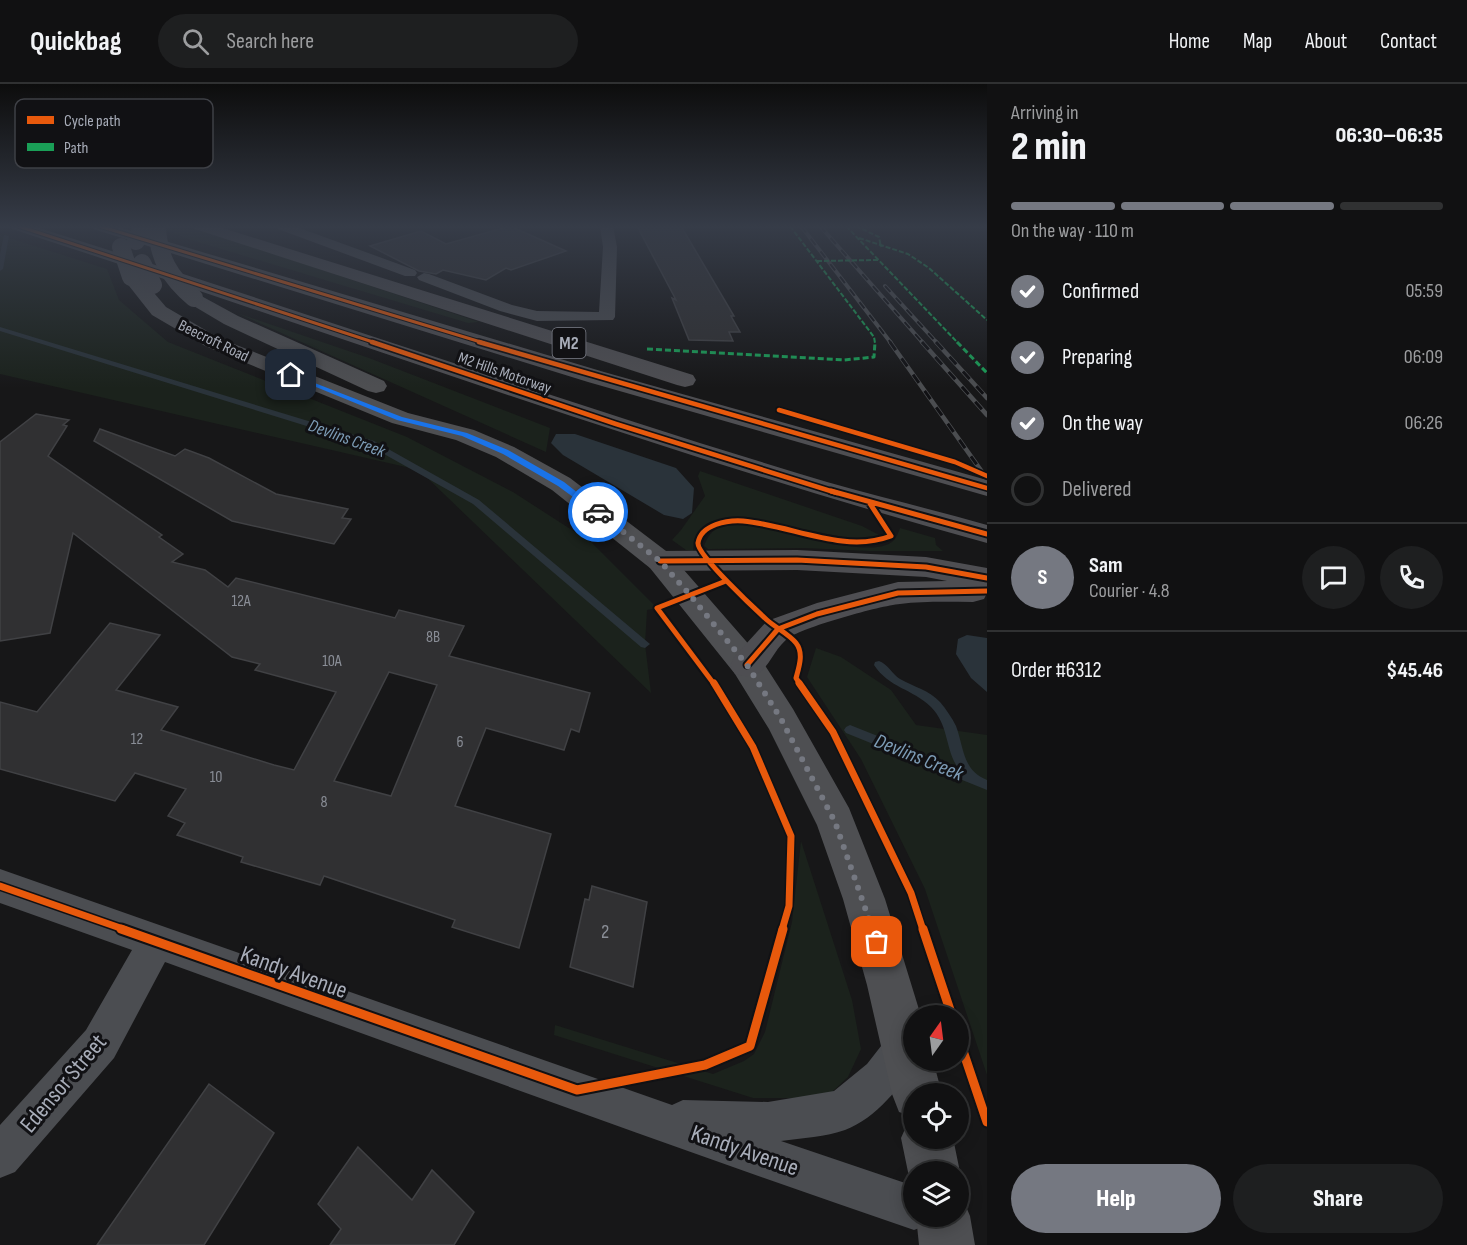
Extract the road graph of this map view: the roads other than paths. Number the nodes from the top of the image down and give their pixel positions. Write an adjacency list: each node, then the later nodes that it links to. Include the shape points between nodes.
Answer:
1 (135, 280): 9 (main road, Beecroft Road, bridge)
2 (146, 280): 9 (highway, bridge)
3 (176, 280): 10 (main road, Beecroft Road, bridge, via 194,298 231,320 419,405)
4 (188, 280): 13 (highway, M2 Hills Motorway, via 616,424)
5 (277, 280): 12 (highway, M2 Hills Motorway / M2, via 596,377)
6 (376, 280): 11 (highway, M2, via 955,462)
7 (431, 280): 8 (street, via 537,316 608,317)
8 (609, 280)
9 (149, 291): 10 (main road, Beecroft Road, via 176,322 212,342 400,418)
10 (465, 435): 14 (main road, Beecroft Road, via 506,452 561,484)
11 (987, 476)
12 (987, 488)
13 (987, 534)
14 (660, 561): 15 (highway, via 808,560 926,567); 17 (main road, Beecroft Road)
15 (987, 578)
16 (987, 591): 17 (highway, via 898,593 817,614 778,629)
17 (747, 665): 20 (main road, Beecroft Road, via 781,719 835,822 864,899)
18 (0, 886): 19 (street, Kandy Avenue)
19 (156, 942): 22 (street, Kandy Avenue); 23 (street, Edensor Street, via 100,1044)
20 (903, 1036)
21 (903, 1050): 22 (street, via 881,1078 843,1110 768,1123)
22 (658, 1121): 24 (street, Kandy Avenue)
23 (0, 1157)
24 (903, 1202)

